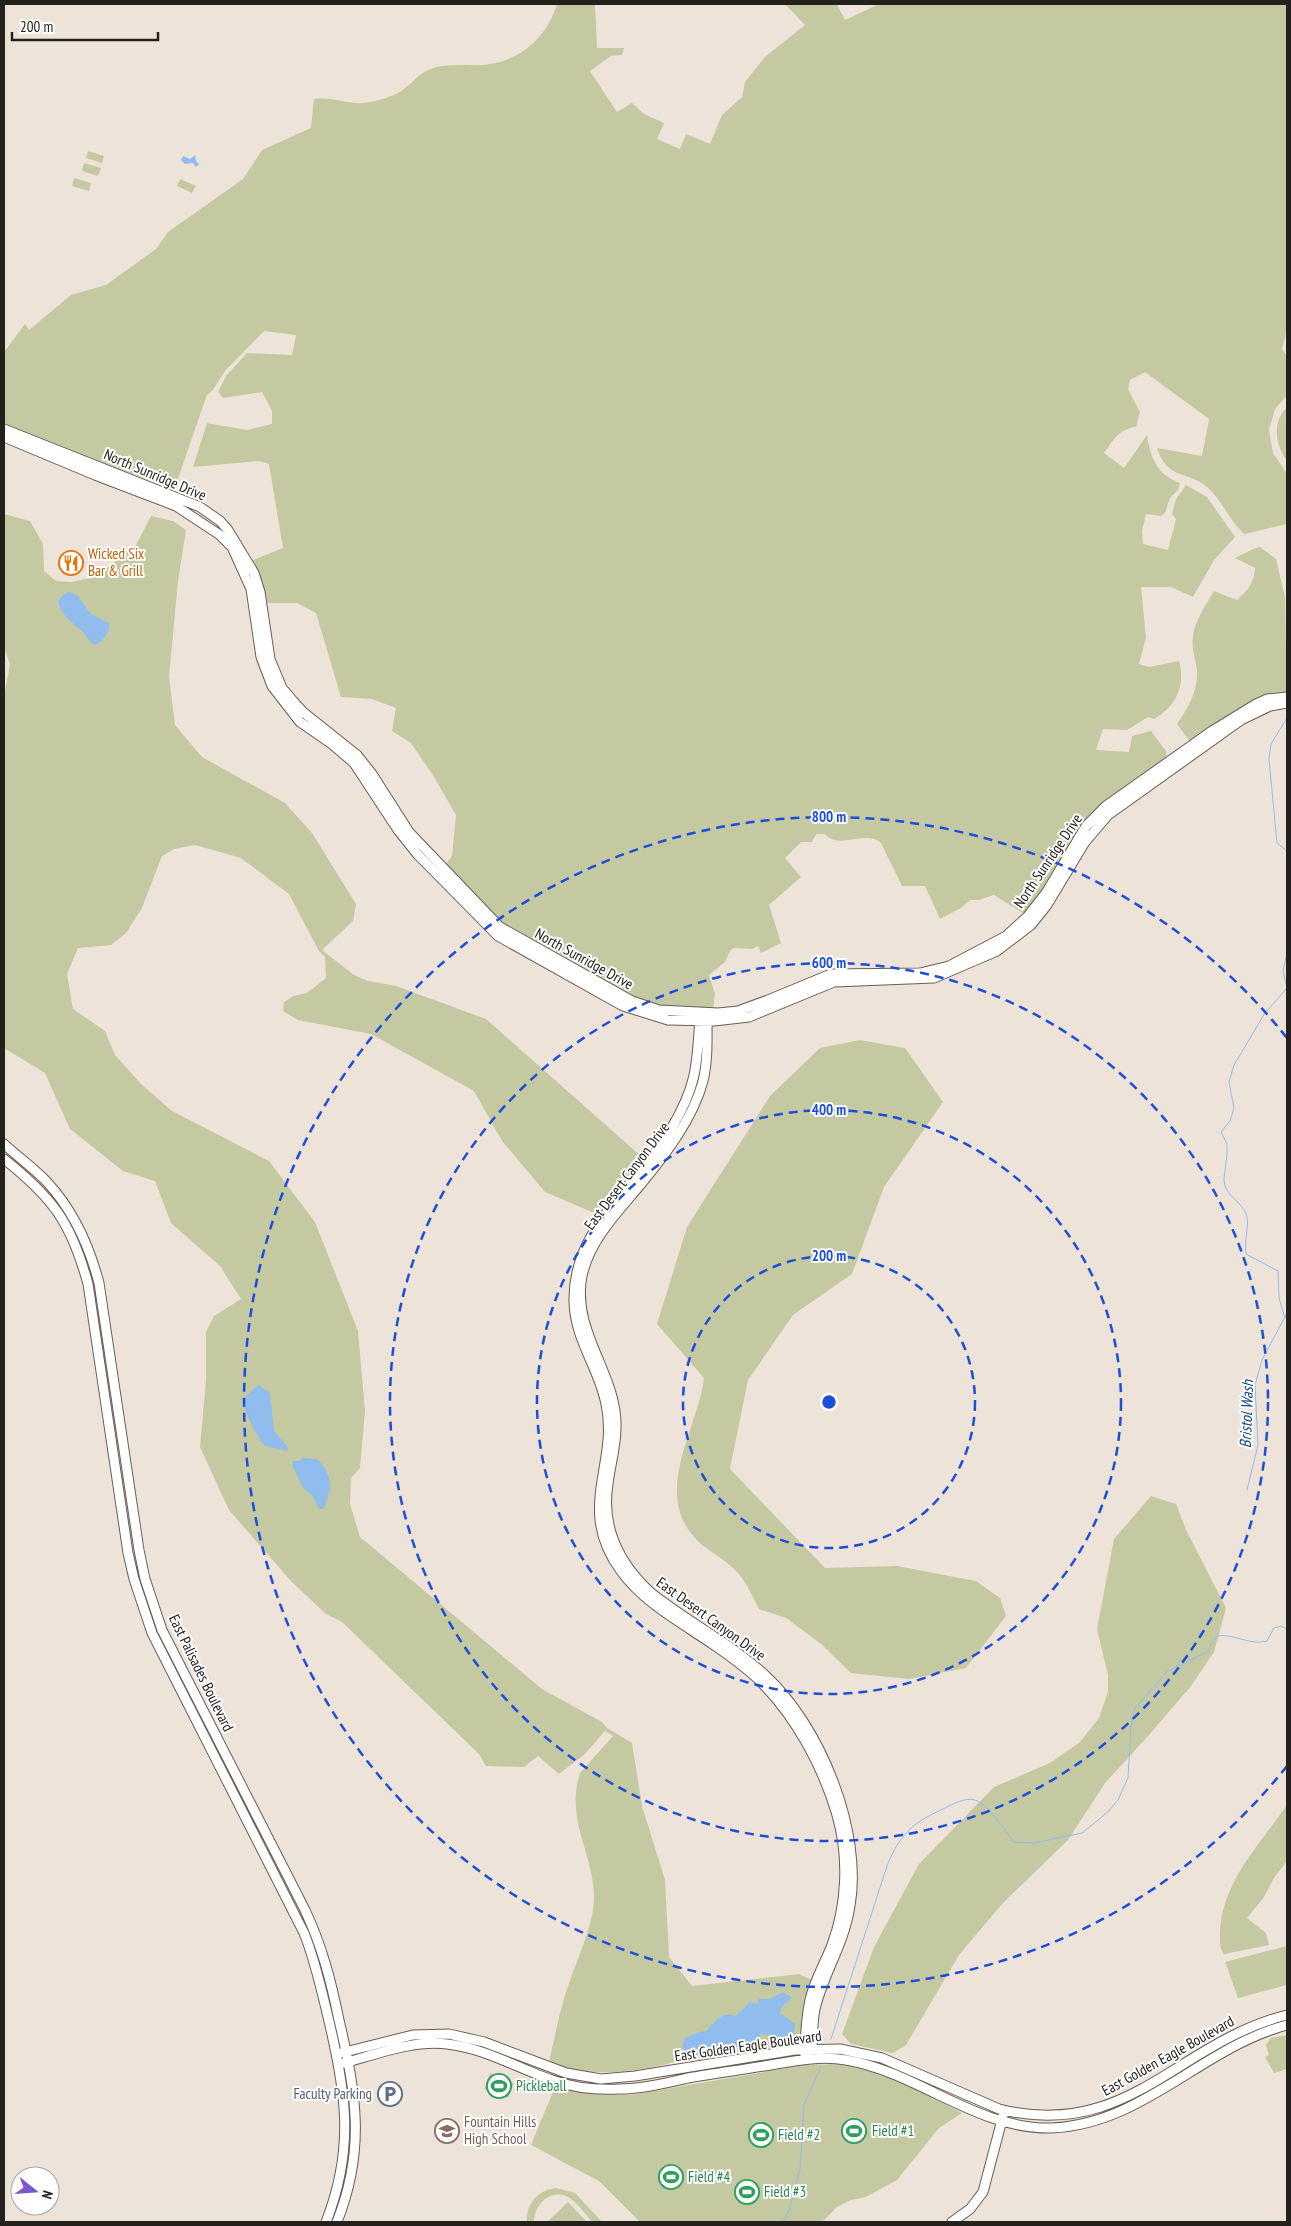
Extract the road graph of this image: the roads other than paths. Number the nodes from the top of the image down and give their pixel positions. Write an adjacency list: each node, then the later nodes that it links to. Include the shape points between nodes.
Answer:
1 (4, 428): 3 (street, North Sunridge Drive)
2 (4, 437): 3 (street, North Sunridge Drive)
3 (136, 486): 6 (street, North Sunridge Drive, via 200,507 228,530 254,573 270,659 282,688 303,712 357,755 409,832 484,912 512,935 632,1001 659,1010)
4 (1287, 697): 6 (street, North Sunridge Drive, via 1267,699 1248,709 1205,735 1106,806 1086,826 1038,905 1016,928 992,945 940,970 907,974 831,974 738,1011)
5 (1287, 703): 6 (street, North Sunridge Drive, via 1270,706 1241,720 1108,815 1090,835 1031,925 997,951 934,978 834,982 748,1017)
6 (704, 1017): 11 (street, East Desert Canyon Drive, via 705,1070 699,1093 667,1150 598,1238 582,1276 582,1314 586,1333 608,1383 616,1418 606,1508 616,1550 637,1580 650,1592 746,1659 779,1689 814,1743 844,1814 852,1846 851,1904 842,1941 815,2010)
7 (4, 1144): 12 (street, East Palisades Boulevard, via 47,1182 80,1227 89,1248 99,1283 139,1550 154,1607 162,1630 315,1932)
8 (4, 1158): 13 (street, East Palisades Boulevard, via 38,1187 60,1214 78,1247 88,1284 128,1553 145,1613 152,1633 304,1933 314,1956)
9 (1287, 2015): 17 (street, East Golden Eagle Boulevard, via 1235,2033)
10 (1287, 2025): 19 (street, East Golden Eagle Boulevard, via 1246,2038)
11 (809, 2049): 12 (street, East Golden Eagle Boulevard, via 601,2079 558,2071 484,2042 449,2034 413,2035); 14 (street, East Desert Canyon Drive); 18 (street, East Golden Eagle Boulevard, via 850,2050 882,2058)
12 (347, 2052): 13 (street, East Golden Eagle Boulevard); 15 (street, East Palisades Boulevard)
13 (337, 2054): 16 (street, East Palisades Boulevard)
14 (809, 2059): 15 (street, East Golden Eagle Boulevard, via 622,2090 557,2082 448,2044 412,2046); 20 (street, East Golden Eagle Boulevard, via 844,2059 880,2068)
15 (349, 2062): 16 (street, East Golden Eagle Boulevard); 22 (street, East Palisades Boulevard, via 356,2138 350,2180)
16 (339, 2065): 21 (street, East Palisades Boulevard, via 346,2105 344,2151 337,2190)
17 (1148, 2085): 18 (street, East Golden Eagle Boulevard, via 1118,2102 1085,2113 1039,2117); 19 (street, via 1144,2095)
18 (1005, 2111): 20 (street)
19 (1117, 2114): 20 (street, East Golden Eagle Boulevard, via 1051,2128)
20 (1002, 2121): 23 (street, via 983,2192 970,2209)
21 (326, 2222)
22 (337, 2222)
23 (952, 2222)

